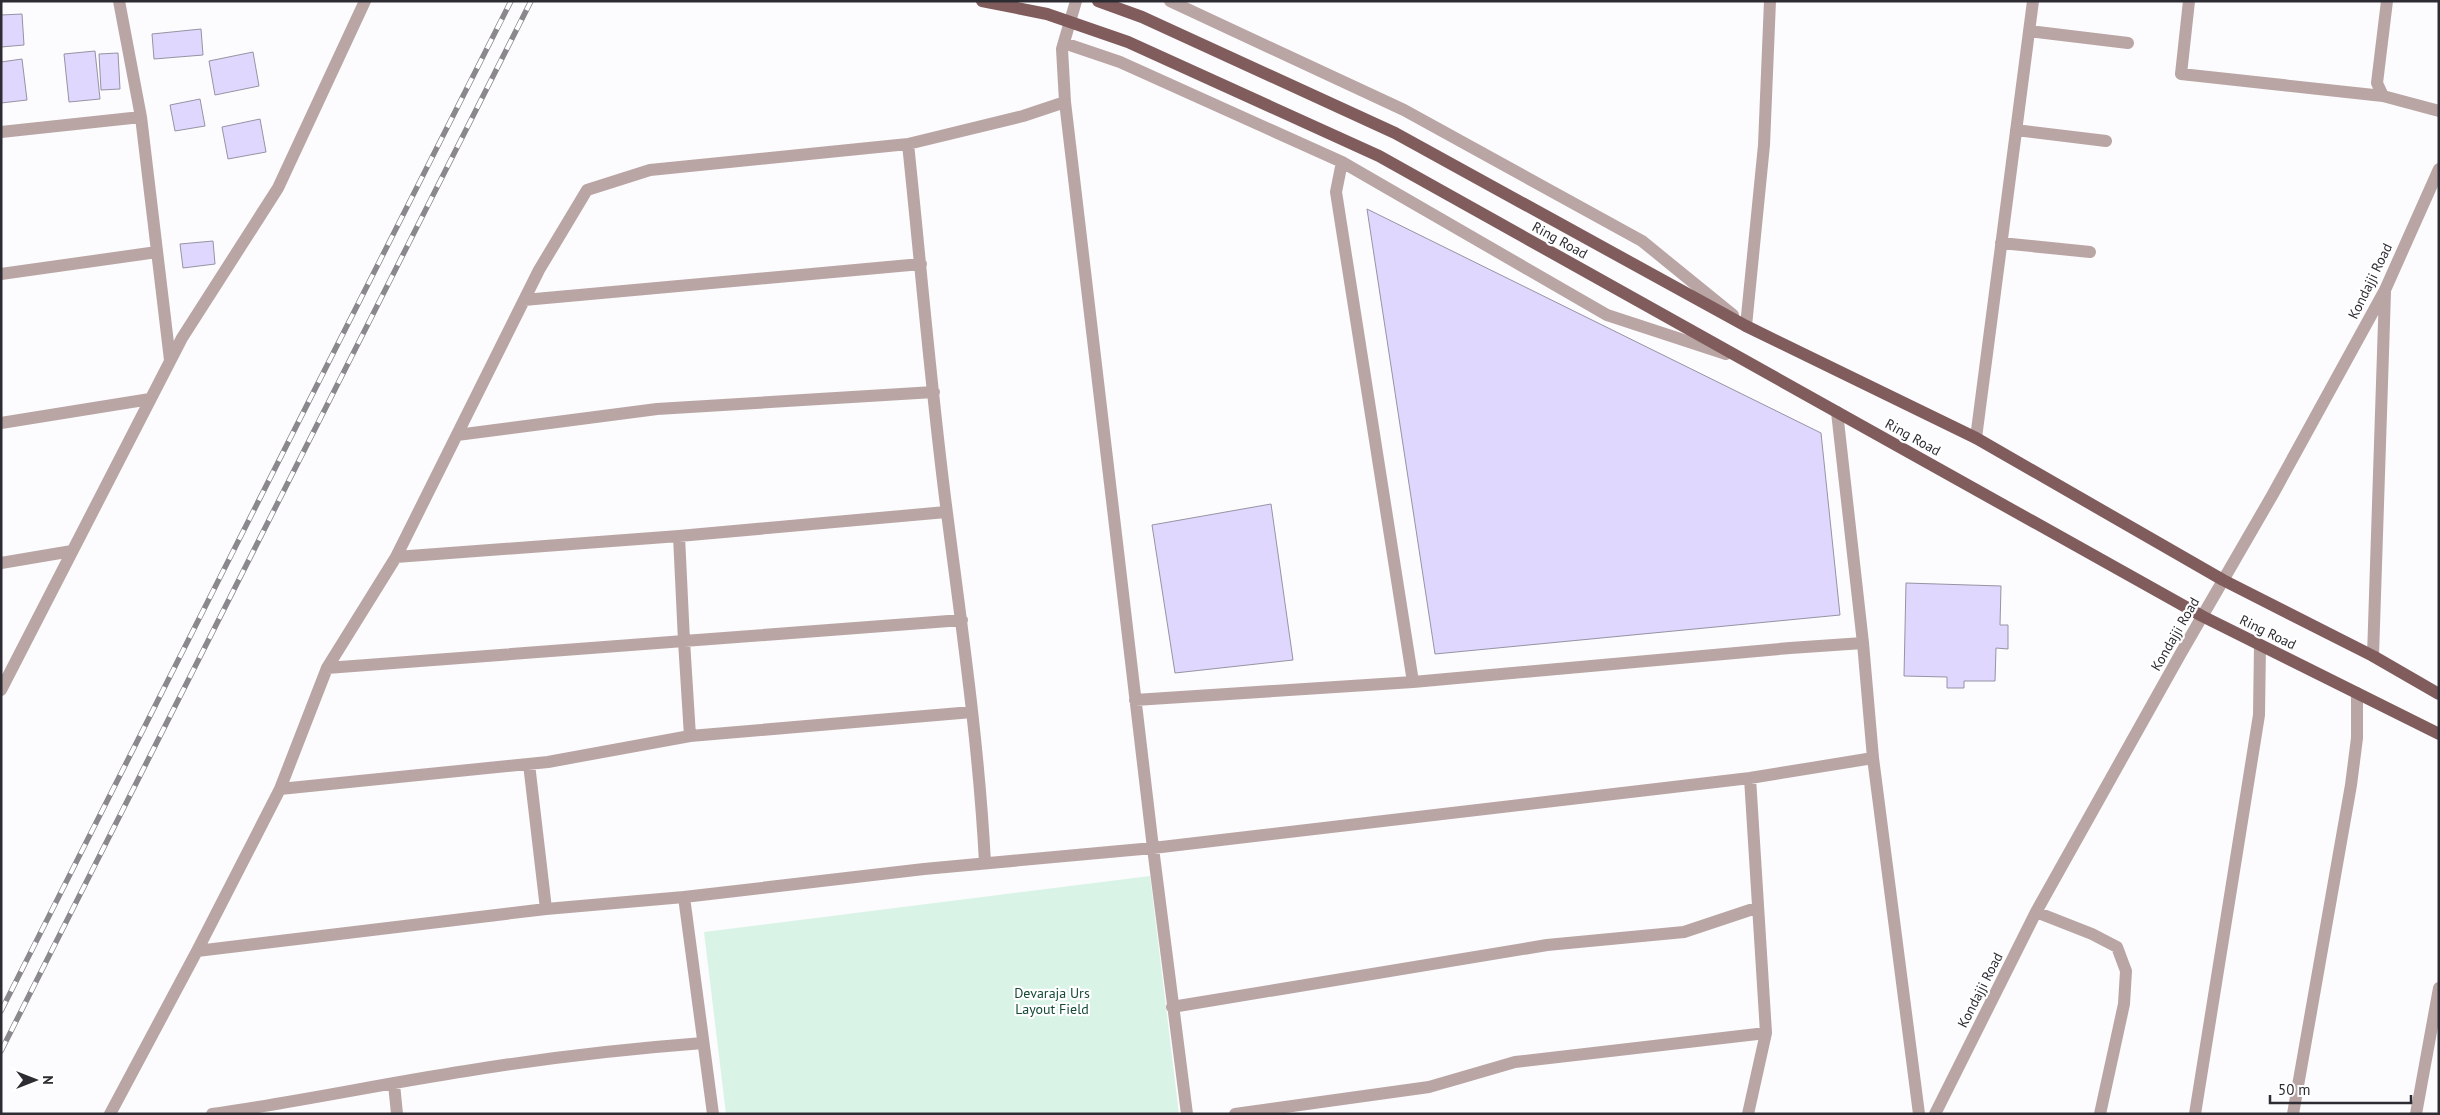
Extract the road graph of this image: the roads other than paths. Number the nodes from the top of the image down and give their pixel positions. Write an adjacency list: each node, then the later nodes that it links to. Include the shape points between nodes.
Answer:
1 (119, 1): 17 (street)
2 (365, 1): 33 (street, via 278,188)
3 (982, 1): 32 (main road, Ring Road, via 1047,14 1128,42 1379,156)
4 (1076, 1): 12 (street)
5 (1098, 1): 31 (main road, via 1142,17 1395,133)
6 (1170, 1): 31 (street, via 1404,110 1642,241)
7 (1770, 1): 31 (street, via 1764,145)
8 (2033, 1): 11 (street)
9 (2189, 1): 14 (street, via 2181,74)
10 (2387, 1): 14 (street, via 2377,83)
11 (2029, 31): 13 (street); 18 (street)
12 (1064, 43): 15 (street); 22 (street, via 1120,62)
13 (2128, 43)
14 (2383, 96): 16 (street)
15 (1066, 102): 21 (street); 57 (street)
16 (2439, 110)
17 (141, 117): 19 (street); 25 (street)
18 (2016, 130): 20 (street); 24 (street)
19 (1, 132)
20 (2106, 140)
21 (908, 144): 27 (street); 30 (street, via 650,170 587,190)
22 (1342, 162): 32 (street, via 1608,315); 53 (street, via 1336,192)
23 (2438, 173): 29 (street, Kondajji Road)
24 (2001, 243): 26 (street); 39 (street)
25 (157, 252): 28 (street); 33 (street)
26 (2090, 252)
27 (921, 264): 30 (street); 34 (street)
28 (1, 274)
29 (2385, 290): 45 (street, Kondajji Road); 51 (street)
30 (524, 300): 38 (street)
31 (1746, 326): 39 (main road)
32 (1740, 358): 36 (main road, Ring Road)
33 (170, 360): 35 (street)
34 (934, 392): 38 (street, via 657,409); 40 (street)
35 (150, 399): 37 (street); 42 (street)
36 (1837, 412): 46 (main road, Ring Road); 49 (street)
37 (1, 423)
38 (457, 435): 43 (street)
39 (1976, 438): 45 (main road)
40 (946, 512): 41 (street); 47 (street)
41 (679, 536): 43 (street); 48 (street)
42 (72, 551): 44 (street); 54 (street)
43 (396, 557): 52 (street)
44 (1, 563)
45 (2223, 580): 46 (street, Kondajji Road); 51 (main road)
46 (2202, 616): 50 (main road, Ring Road); 70 (street, Kondajji Road)
47 (962, 620): 48 (street); 58 (street)
48 (684, 641): 52 (street); 60 (street)
49 (1863, 643): 53 (street); 61 (street)
50 (2260, 645): 55 (main road, Ring Road); 87 (street, via 2259,715)
51 (2373, 656): 56 (main road)
52 (328, 668): 64 (street)
53 (1413, 682): 57 (street)
54 (1, 690)
55 (2357, 693): 59 (main road, Ring Road); 88 (street, via 2352,785)
56 (2439, 694)
57 (1135, 700): 65 (street)
58 (972, 712): 60 (street); 66 (street)
59 (2439, 734)
60 (690, 736): 62 (street)
61 (1873, 758): 63 (street); 84 (street)
62 (529, 764): 64 (street); 69 (street)
63 (1750, 778): 65 (street); 68 (street)
64 (280, 790): 71 (street)
65 (1153, 848): 66 (street); 73 (street)
66 (985, 863): 67 (street)
67 (684, 897): 69 (street); 75 (street)
68 (1756, 908): 73 (street, via 1684,932 1547,945); 74 (street)
69 (546, 909): 71 (street)
70 (2036, 912): 85 (street, Kondajji Road); 86 (street, via 2117,947 2126,971 2124,1004)
71 (198, 951): 77 (street)
72 (2439, 988): 89 (street)
73 (1172, 1007): 81 (street)
74 (1766, 1033): 82 (street, via 1515,1062 1429,1087); 83 (street)
75 (703, 1043): 76 (street, via 622,1049); 80 (street)
76 (394, 1084): 78 (street); 79 (street)
77 (110, 1114)
78 (212, 1114)
79 (397, 1114)
80 (713, 1114)
81 (1187, 1114)
82 (1235, 1114)
83 (1748, 1114)
84 (1919, 1114)
85 (1935, 1114)
86 (2100, 1114)
87 (2195, 1114)
88 (2293, 1114)
89 (2416, 1114)

